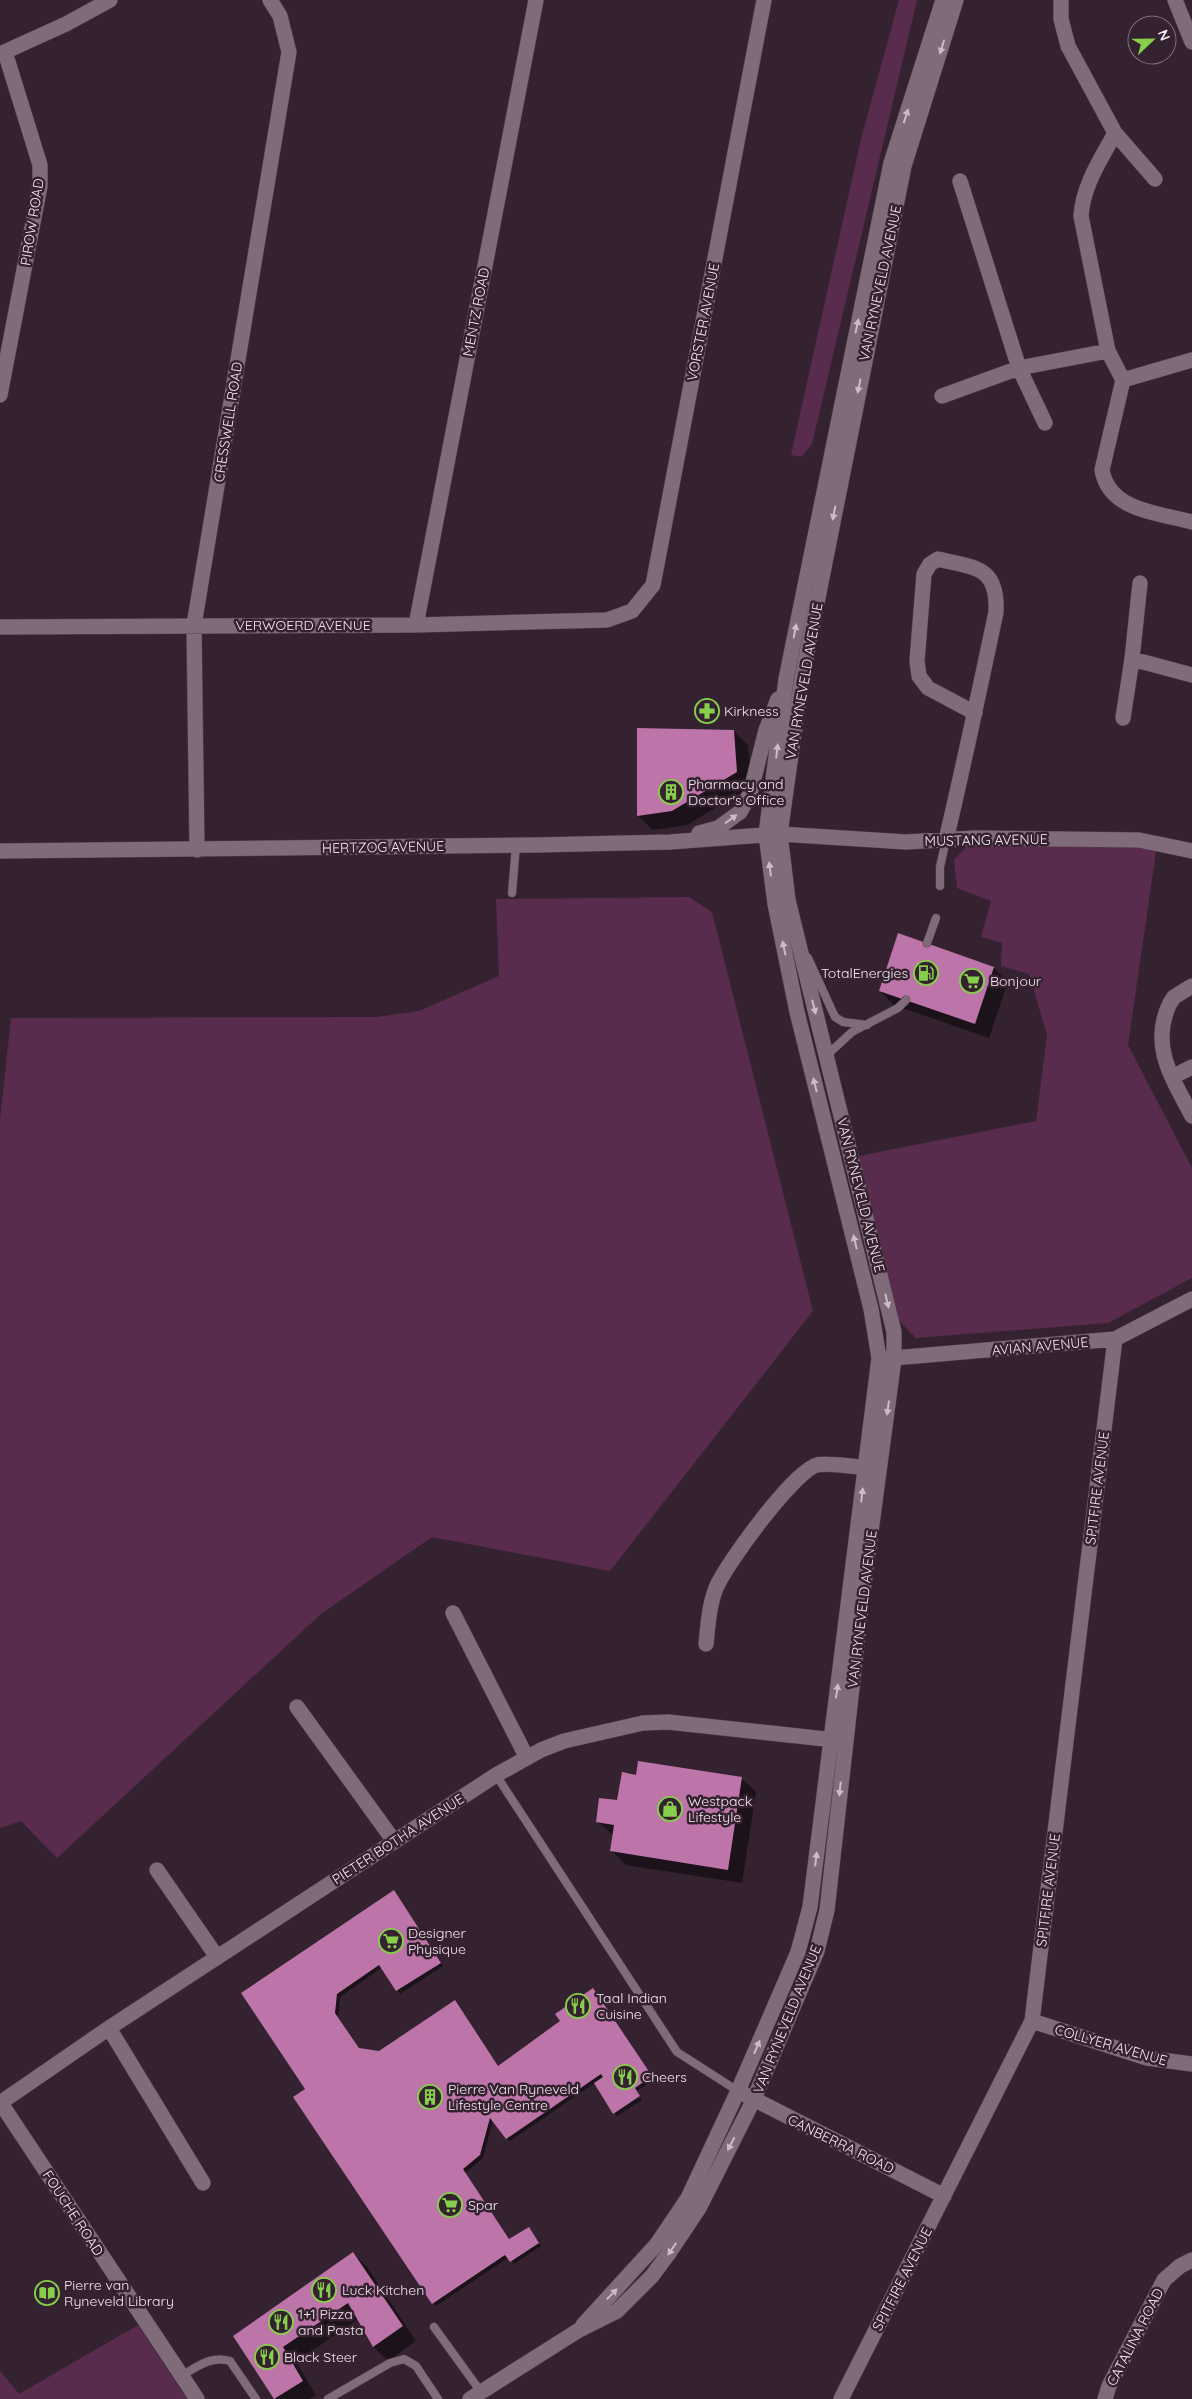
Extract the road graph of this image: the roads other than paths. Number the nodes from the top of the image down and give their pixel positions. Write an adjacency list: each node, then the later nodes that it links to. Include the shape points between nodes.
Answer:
1 (110, 0): 10 (street)
2 (270, 0): 24 (street, CRESSWELL ROAD, via 280,16 289,52)
3 (536, 0): 25 (street, MENTZ ROAD)
4 (764, 0): 23 (street, VORSTER AVENUE, via 654,585 632,611)
5 (943, 0): 29 (street, VAN RYNEVELD AVENUE, one-way to 5, via 891,163)
6 (956, 0): 32 (street, VAN RYNEVELD AVENUE, one-way to 32, via 904,166)
7 (1061, 0): 11 (street, via 1061,19 1068,46)
8 (1175, 0): 9 (street)
9 (1192, 42)
10 (2, 53): 18 (street, PIROW ROAD, via 40,165 40,186)
11 (1115, 133): 12 (street); 14 (street, via 1088,185 1081,216)
12 (1155, 179)
13 (960, 181): 16 (street)
14 (1108, 351): 16 (street); 17 (street)
15 (1192, 360): 17 (street)
16 (1019, 368): 19 (street); 20 (street)
17 (1123, 380): 21 (street, via 1102,470 1104,481 1109,491 1120,500)
18 (0, 395)
19 (942, 396)
20 (1045, 423)
21 (1192, 522)
22 (1140, 584): 27 (street)
23 (607, 620): 25 (street, VERWOERD AVENUE)
24 (194, 625): 25 (street, VERWOERD AVENUE); 26 (street, VERWOERD AVENUE); 37 (street, CRESSWELL ROAD)
25 (416, 625)
26 (0, 627)
27 (1132, 659): 28 (street); 31 (street)
28 (1192, 675)
29 (786, 679): 32 (street, VAN RYNEVELD AVENUE, one-way to 29); 34 (street, one-way to 29, via 718,828 740,812 750,794 766,730)
30 (975, 713): 30 (street, via 996,612 995,586 990,578 974,568 938,559 924,574 917,670 928,688); 33 (street)
31 (1123, 718)
32 (773, 834): 33 (street, MUSTANG AVENUE, via 906,842); 34 (street, HERTZOG AVENUE); 42 (street, VAN RYNEVELD AVENUE); 53 (street, VAN RYNEVELD AVENUE, one-way to 32, via 872,1309 798,1012 775,904)
33 (946, 840): 36 (street, MUSTANG AVENUE, via 1139,840); 39 (lane)
34 (670, 842): 35 (street, HERTZOG AVENUE)
35 (516, 845): 37 (street, HERTZOG AVENUE); 40 (lane)
36 (1191, 846)
37 (197, 850): 38 (street, HERTZOG AVENUE)
38 (0, 851)
39 (940, 886)
40 (512, 894)
41 (936, 918): 43 (lane)
42 (798, 943): 46 (lane, via 835,1017 843,1022); 47 (street, VAN RYNEVELD AVENUE, one-way to 47)
43 (927, 943)
44 (1192, 986): 49 (street, via 1174,997 1167,1009 1161,1046)
45 (906, 1000): 46 (lane, via 898,1008)
46 (866, 1025): 47 (lane, via 852,1032)
47 (827, 1055): 54 (street, VAN RYNEVELD AVENUE, one-way to 54, via 894,1332)
48 (1192, 1067): 49 (street)
49 (1172, 1077): 50 (street)
50 (1192, 1116)
51 (1192, 1299): 52 (street, AVIAN AVENUE)
52 (1115, 1339): 54 (street, AVIAN AVENUE); 65 (street, SPITFIRE AVENUE)
53 (879, 1358): 54 (street, AVIAN AVENUE); 55 (street, VAN RYNEVELD AVENUE)
54 (894, 1359): 55 (street, VAN RYNEVELD AVENUE, one-way to 55)
55 (873, 1468): 57 (street, via 820,1464 800,1475 750,1535 722,1576 709,1613); 59 (street, VAN RYNEVELD AVENUE)
56 (453, 1613): 60 (street)
57 (706, 1644)
58 (297, 1707): 62 (street)
59 (838, 1740): 60 (street, PIETER BOTHA AVENUE, via 660,1722 619,1727 564,1741); 68 (street, VAN RYNEVELD AVENUE, one-way to 59, via 798,1952 810,1907); 69 (street, VAN RYNEVELD AVENUE, one-way to 69, via 827,1910 817,1951)
60 (527, 1758): 61 (street, PIETER BOTHA AVENUE)
61 (496, 1775): 62 (street, PIETER BOTHA AVENUE); 68 (lane, via 677,2052)
62 (394, 1841): 64 (street, PIETER BOTHA AVENUE)
63 (156, 1870): 64 (street)
64 (217, 1957): 66 (street, PIETER BOTHA AVENUE)
65 (1032, 2022): 67 (street, COLLYER AVENUE, via 1147,2058); 72 (street, SPITFIRE AVENUE)
66 (109, 2028): 70 (street, PIETER BOTHA AVENUE); 71 (street)
67 (1192, 2064)
68 (738, 2092): 69 (street, CANBERRA ROAD); 75 (street, VAN RYNEVELD AVENUE, one-way to 68, via 657,2244 688,2198)
69 (753, 2100): 72 (street, CANBERRA ROAD); 75 (street, VAN RYNEVELD AVENUE, one-way to 75, via 700,2208 652,2276 617,2311)
70 (0, 2103): 76 (street, FOUCHE ROAD)
71 (203, 2183)
72 (944, 2196): 82 (street, SPITFIRE AVENUE)
73 (1192, 2260): 83 (street, CATALINA ROAD, via 1171,2273 1160,2286 1108,2386)
74 (434, 2327): 77 (lane)
75 (579, 2330): 77 (street, VAN RYNEVELD AVENUE)
76 (181, 2376): 78 (street, FOUCHE ROAD); 79 (lane, via 205,2362 230,2361)
77 (476, 2395)
78 (197, 2399)
79 (256, 2399)
80 (328, 2399): 81 (lane, via 404,2358 416,2366)
81 (438, 2399)
82 (841, 2399)
83 (1105, 2399)

